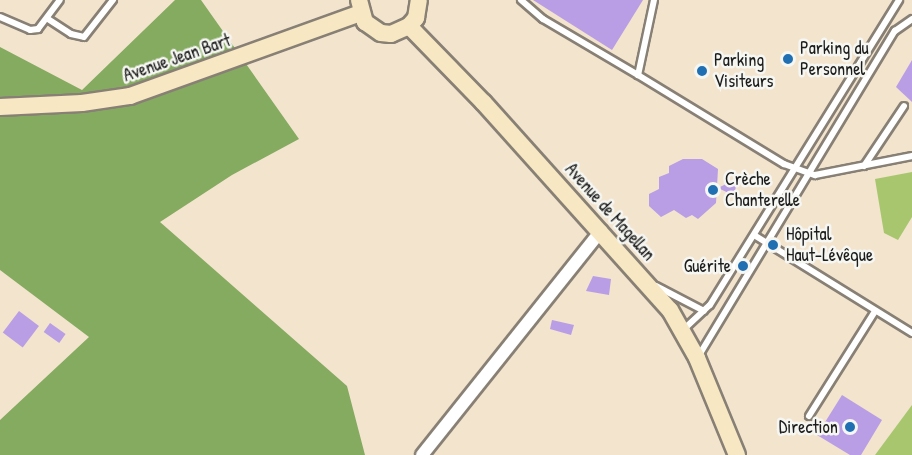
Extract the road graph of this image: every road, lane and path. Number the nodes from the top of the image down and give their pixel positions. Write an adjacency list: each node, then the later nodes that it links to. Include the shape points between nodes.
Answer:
1 (60, 0): 9 (lane)
2 (113, 0): 9 (lane, via 84,37 70,34)
3 (419, 0): 12 (street, via 416,18)
4 (521, 0): 14 (lane, via 543,19)
5 (654, 0): 14 (lane)
6 (899, 0): 11 (lane)
7 (359, 7): 12 (street, via 365,22 381,33 391,34); 16 (street, Avenue Jean Bart, via 130,96 82,104)
8 (0, 16): 9 (lane, via 30,30 38,29)
9 (48, 19)
10 (912, 19): 13 (lane)
11 (884, 24): 13 (lane); 21 (lane)
12 (409, 26): 23 (street, Avenue de Magellan)
13 (895, 31): 22 (lane)
14 (638, 75): 21 (lane)
15 (904, 106): 20 (lane)
16 (0, 107)
17 (912, 151): 19 (lane)
18 (912, 156): 19 (lane)
19 (894, 160): 20 (lane)
20 (864, 166): 22 (lane, via 814,175)
21 (795, 168): 22 (lane); 24 (lane)
22 (810, 171): 25 (lane)
23 (602, 231): 26 (street, Avenue de Magellan); 33 (street)
24 (754, 235): 25 (lane); 27 (lane)
25 (768, 244): 28 (lane); 31 (lane)
26 (647, 281): 27 (lane); 29 (street, Avenue de Magellan)
27 (704, 311): 29 (lane)
28 (875, 311): 30 (lane); 32 (lane)
29 (683, 329): 31 (street, Avenue de Magellan)
30 (912, 333)
31 (697, 358): 34 (street, Avenue de Magellan)
32 (809, 417)
33 (422, 455)
34 (737, 455)

